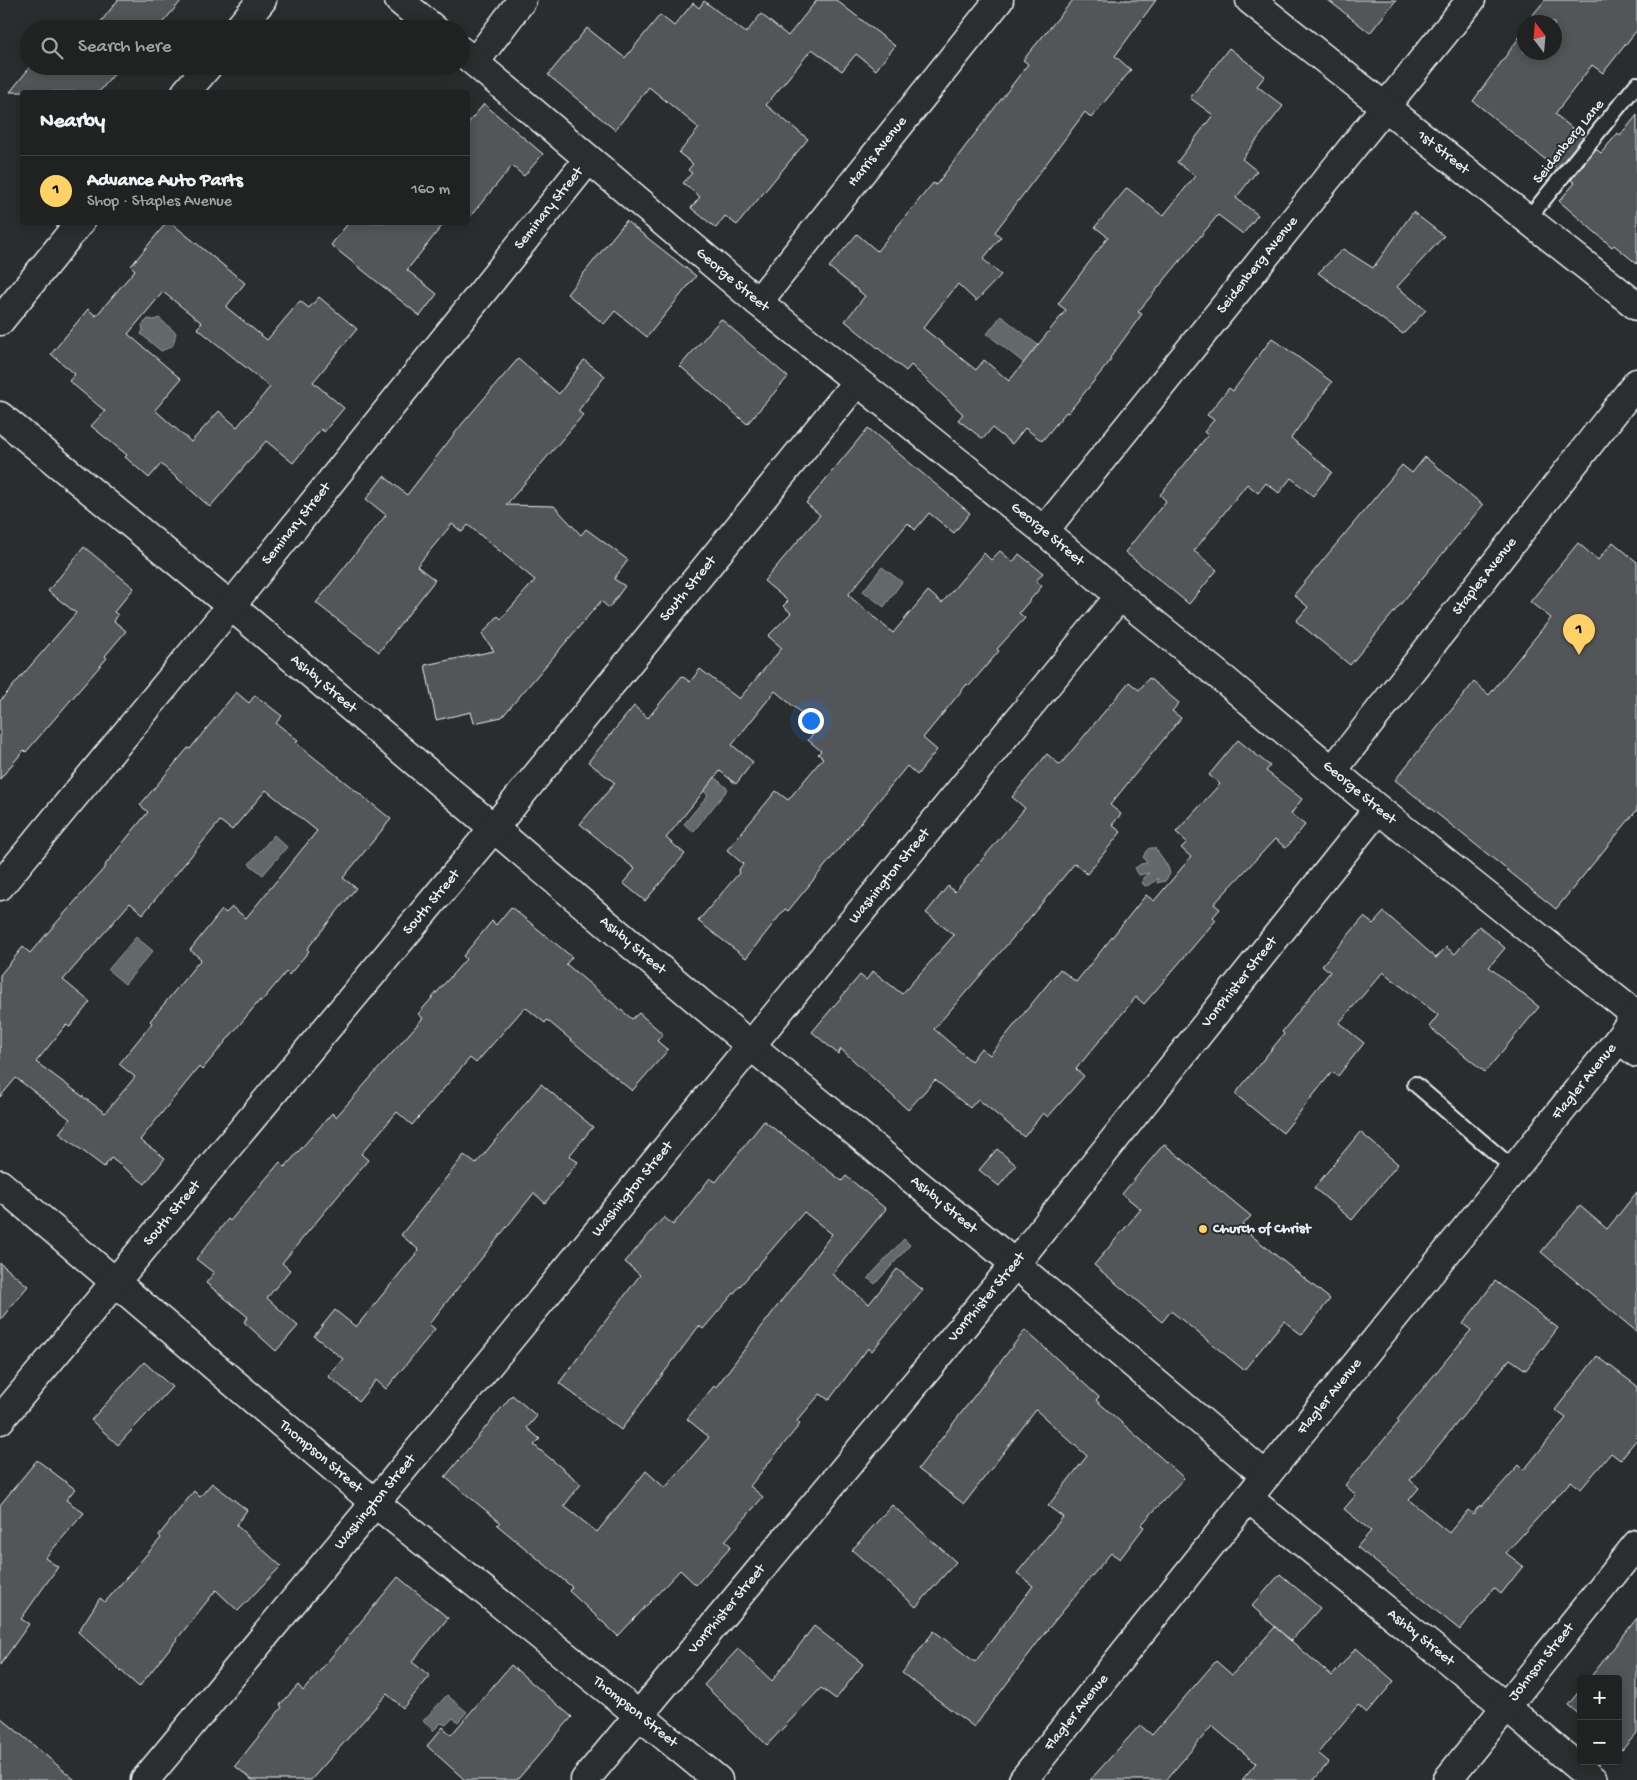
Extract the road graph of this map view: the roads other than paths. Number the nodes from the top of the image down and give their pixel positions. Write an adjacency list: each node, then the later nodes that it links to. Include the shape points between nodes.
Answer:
1 (262, 0): 7 (street)
2 (399, 0): 8 (street)
3 (522, 0): 9 (street)
4 (999, 0): 18 (street, Harris Avenue)
5 (1250, 0): 14 (street, 1st Street)
6 (1471, 0): 14 (street, Seidenberg Avenue)
7 (245, 20)
8 (423, 20)
9 (470, 54)
10 (470, 58): 15 (street, George Street)
11 (200, 75): 13 (street)
12 (1637, 84): 16 (lane, Seidenberg Lane)
13 (188, 90)
14 (1384, 107): 16 (street, 1st Street); 24 (street, Seidenberg Avenue)
15 (588, 160): 18 (street, George Street); 26 (street, Seminary Street)
16 (1527, 220): 19 (street, 1st Street)
17 (78, 225): 20 (street)
18 (758, 302): 21 (street, George Street)
19 (1637, 306)
20 (0, 321)
21 (857, 382): 24 (street, George Street); 29 (street, South Street)
22 (1637, 383): 27 (street, Staples Avenue)
23 (0, 416): 26 (street, Ashby Street)
24 (1044, 531): 25 (street, George Street)
25 (1120, 596): 27 (street, George Street); 32 (street, Washington Street)
26 (231, 606): 29 (street, Ashby Street); 30 (street, Seminary Street)
27 (1333, 770): 28 (street, George Street)
28 (1378, 809): 31 (street, George Street); 37 (street, VonPhister Street)
29 (493, 829): 32 (street, Ashby Street); 38 (street, South Street)
30 (0, 886)
31 (1636, 1014): 33 (street, Flagler Avenue)
32 (751, 1046): 37 (street, Ashby Street); 42 (street, Washington Street)
33 (1628, 1046): 35 (street, Flagler Avenue)
34 (1415, 1084): 35 (lane)
35 (1514, 1169): 40 (street, Flagler Avenue)
36 (0, 1184): 38 (street, Thompson Street)
37 (1015, 1264): 40 (street, Ashby Street); 45 (street, VonPhister Street)
38 (115, 1282): 39 (street, South Street); 42 (street, Thompson Street)
39 (0, 1420)
40 (1266, 1476): 41 (street, Flagler Avenue)
41 (1248, 1498): 44 (street, Ashby Street); 49 (street, Flagler Avenue)
42 (376, 1503): 45 (street, Thompson Street); 46 (street, Washington Street)
43 (1637, 1544): 44 (street, Johnson Street)
44 (1506, 1707): 50 (street, Johnson Street); 51 (street, Ashby Street)
45 (639, 1715): 47 (street, VonPhister Street); 48 (street, Thompson Street)
46 (145, 1780)
47 (585, 1780)
48 (718, 1780)
49 (1023, 1780)
50 (1448, 1780)
51 (1593, 1780)

